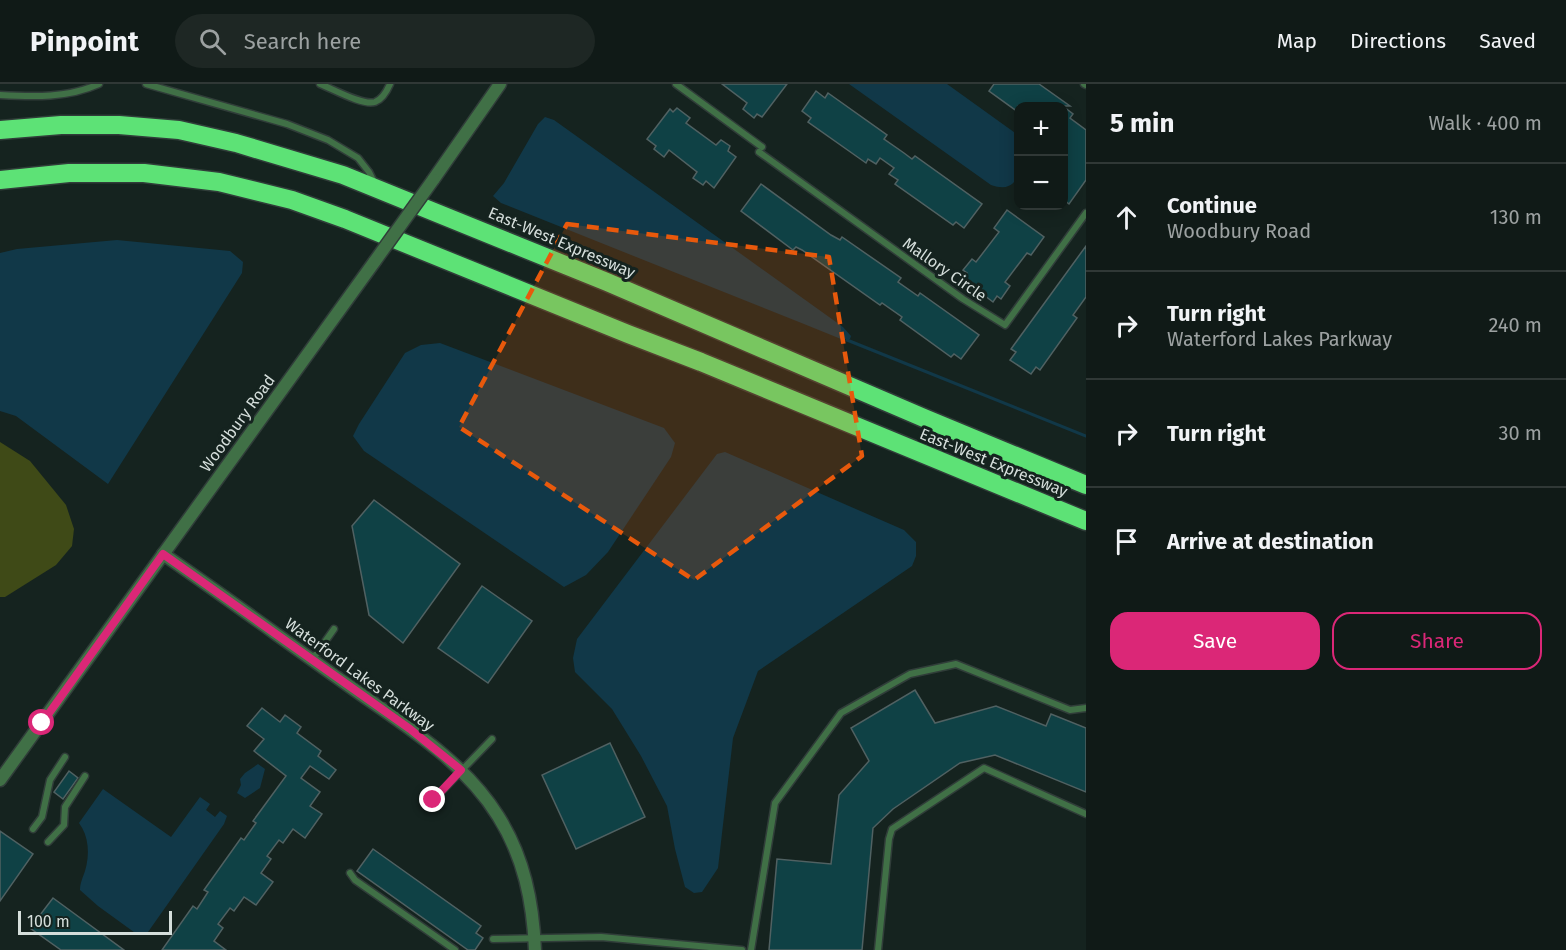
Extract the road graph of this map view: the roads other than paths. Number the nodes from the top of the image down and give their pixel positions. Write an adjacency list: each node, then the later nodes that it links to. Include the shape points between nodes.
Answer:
1 (99, 84): 7 (lane, via 54,96)
2 (146, 84): 10 (lane, via 287,124 328,140 358,158)
3 (320, 84): 4 (lane, via 371,102 382,97)
4 (390, 84)
5 (500, 84): 14 (street, Woodbury Road, bridge)
6 (675, 84): 11 (lane, Mallory Circle, via 955,293 1005,325)
7 (0, 95)
8 (0, 130): 10 (highway, East-West Expressway, via 108,125 179,130 292,158)
9 (0, 180): 13 (highway, East-West Expressway, via 69,173 144,173 219,182 292,200 701,362)
10 (377, 188): 12 (highway, East-West Expressway)
11 (1086, 213)
12 (1086, 485)
13 (1086, 521)
14 (163, 554): 16 (street, Waterford Lakes Parkway); 22 (street, Woodbury Road)
15 (334, 629): 16 (lane)
16 (312, 660): 20 (street, Waterford Lakes Parkway)
17 (1086, 708): 32 (lane, via 1070,710 956,664 910,674 841,713 775,803)
18 (492, 739): 20 (lane)
19 (65, 757): 25 (lane, via 50,780 42,817)
20 (461, 770): 23 (lane); 29 (street, Waterford Lakes Parkway, via 492,806 516,849 527,884)
21 (86, 776): 26 (lane, via 65,807 64,825)
22 (0, 780)
23 (433, 800)
24 (1086, 814): 33 (lane, via 984,768 892,829)
25 (33, 829)
26 (48, 842)
27 (350, 873): 30 (lane)
28 (493, 939): 29 (lane)
29 (535, 944): 31 (lane, via 601,937)
30 (454, 950)
31 (742, 950)
32 (751, 950)
33 (878, 950)

